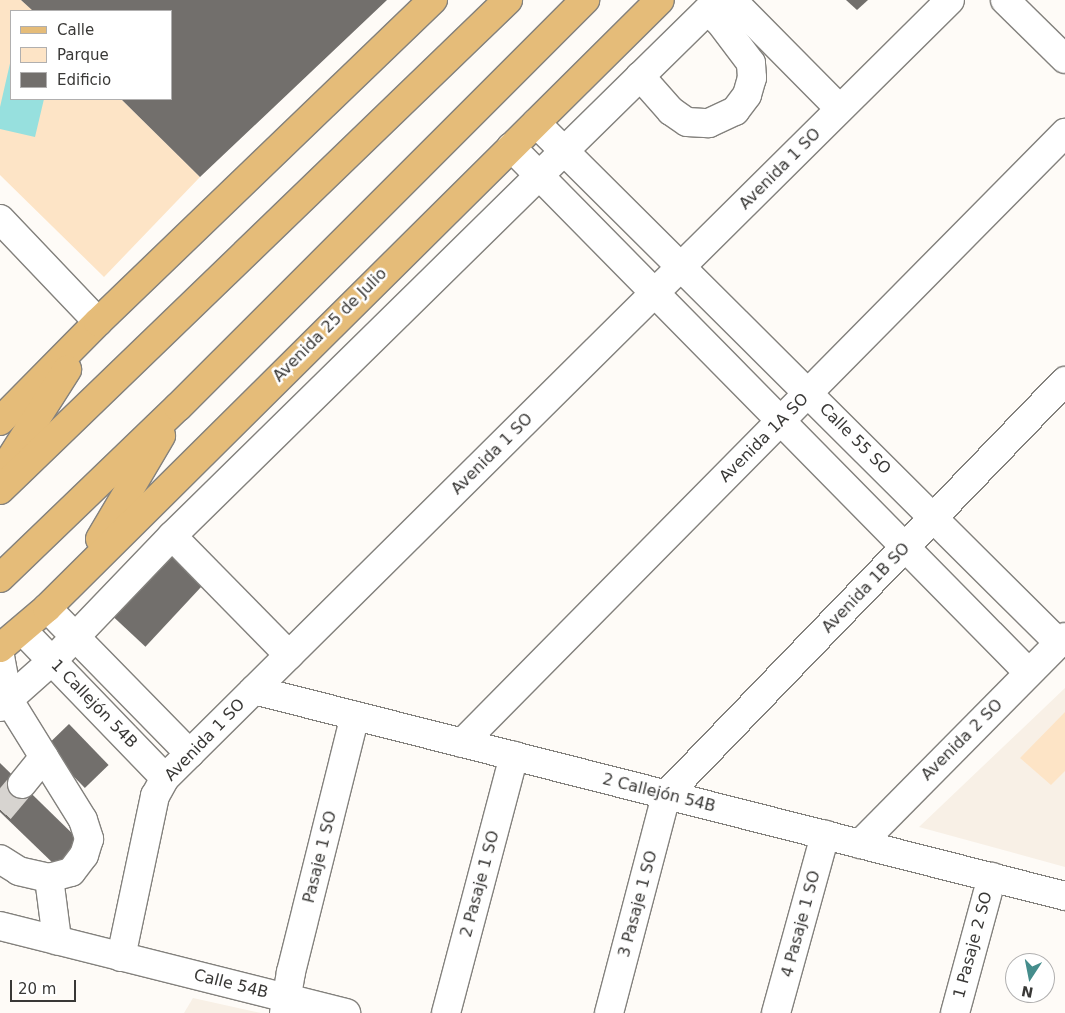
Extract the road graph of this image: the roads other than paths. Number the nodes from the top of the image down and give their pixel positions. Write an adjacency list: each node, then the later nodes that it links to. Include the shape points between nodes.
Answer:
1 (433, 0): 20 (main road)
2 (508, 0): 27 (main road)
3 (585, 0): 23 (main road)
4 (660, 0): 12 (main road, Avenida 25 de Julio)
5 (732, 0): 11 (street)
6 (950, 0): 11 (street, Avenida 1 SO)
7 (1005, 0): 9 (street)
8 (712, 6): 10 (street); 10 (street, via 750,63 752,78 747,95 735,111 709,123 687,122 671,111)
9 (1065, 59)
10 (640, 76): 15 (street)
11 (840, 109): 18 (street, Avenida 1 SO)
12 (536, 123): 14 (main road, Avenida 25 de Julio); 15 (street, Calle 55 SO)
13 (1065, 133): 22 (street, Avenida 1A SO)
14 (511, 147): 16 (street); 31 (main road, Avenida 25 de Julio)
15 (565, 150): 16 (street); 18 (street, Calle 55 SO)
16 (540, 176): 19 (street); 29 (street)
17 (0, 219): 20 (street)
18 (682, 266): 19 (street, Avenida 1 SO); 22 (street, Calle 55 SO)
19 (655, 293): 24 (street); 38 (street, Avenida 1 SO)
20 (98, 322): 25 (main road); 26 (main road)
21 (1065, 381): 28 (street, Avenida 1B SO)
22 (809, 392): 24 (street, Avenida 1A SO); 28 (street, Calle 55 SO)
23 (178, 407): 31 (main road); 32 (main road)
24 (780, 420): 30 (street); 45 (street, Avenida 1A SO)
25 (0, 421)
26 (0, 474)
27 (0, 490)
28 (934, 517): 30 (street, Avenida 1B SO); 36 (street, Calle 55 SO)
29 (172, 536): 35 (street); 38 (street)
30 (905, 547): 41 (street); 51 (street, Avenida 1B SO)
31 (81, 571): 33 (main road, Avenida 25 de Julio)
32 (0, 578)
33 (47, 608): 34 (main road, Avenida 25 de Julio); 35 (street, 1 Callejón 54B)
34 (23, 631): 37 (main road, Avenida 25 de Julio); 40 (street, 1 Callejón 54B)
35 (76, 638): 40 (street); 46 (street, 1 Callejón 54B)
36 (1062, 640): 41 (street, Avenida 2 SO)
37 (0, 648)
38 (289, 655): 42 (street, Avenida 1 SO)
39 (0, 656): 43 (street)
40 (53, 660): 43 (street); 49 (street, 1 Callejón 54B)
41 (1029, 673): 53 (street, Avenida 2 SO)
42 (254, 690): 44 (street, 2 Callejón 54B); 46 (street, Avenida 1 SO)
43 (4, 703): 48 (street)
44 (356, 716): 45 (street, 2 Callejón 54B); 61 (street, Pasaje 1 SO)
45 (462, 743): 47 (street, 2 Callejón 54B)
46 (190, 754): 49 (street, Avenida 1 SO)
47 (514, 756): 51 (street, 2 Callejón 54B); 63 (street, 2 Pasaje 1 SO)
48 (44, 757): 50 (street); 56 (street, via 83,820 89,839 84,855 71,872)
49 (165, 778): 60 (street, Avenida 1 SO, via 156,796)
50 (22, 784)
51 (666, 795): 52 (street, 2 Callejón 54B); 64 (street, 3 Pasaje 1 SO)
52 (825, 835): 53 (street, 2 Callejón 54B); 65 (street, 4 Pasaje 1 SO)
53 (860, 844): 55 (street, 2 Callejón 54B)
54 (0, 859): 56 (street, via 18,870)
55 (992, 877): 57 (street, 2 Callejón 54B); 66 (street, 1 Pasaje 2 SO)
56 (49, 878): 59 (street)
57 (1065, 896)
58 (0, 926): 59 (street, Calle 54B)
59 (57, 940): 60 (street, Calle 54B)
60 (121, 957): 61 (street, Calle 54B)
61 (285, 1006): 62 (street, Calle 54B)
62 (346, 1013)
63 (446, 1013)
64 (609, 1013)
65 (776, 1013)
66 (955, 1013)

